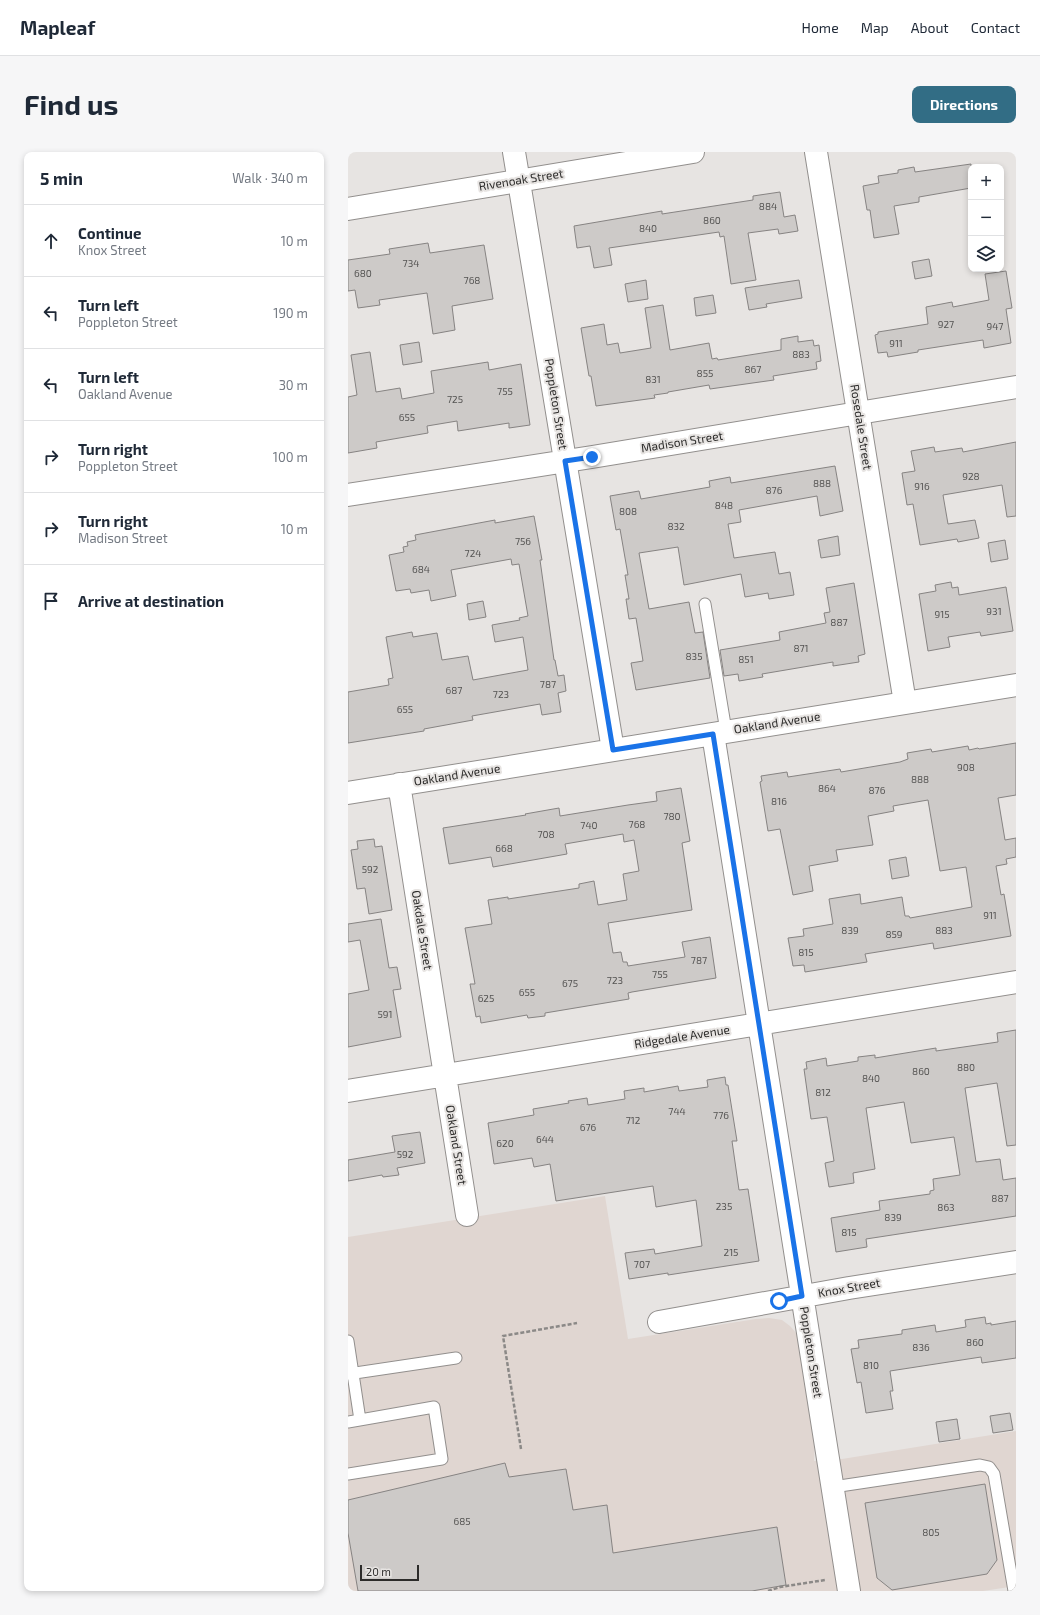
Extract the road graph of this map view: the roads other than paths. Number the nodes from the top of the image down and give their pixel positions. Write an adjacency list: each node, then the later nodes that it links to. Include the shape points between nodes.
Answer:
1 (514, 152): 4 (street, Poppleton Street)
2 (693, 152): 4 (street, Rivenoak Street)
3 (816, 152): 7 (street, Rosedale Street)
4 (519, 181): 5 (street, Rivenoak Street); 8 (street, Poppleton Street)
5 (348, 209)
6 (1016, 387): 7 (street, Madison Street)
7 (859, 413): 8 (street, Madison Street); 12 (street, Rosedale Street)
8 (565, 461): 9 (street, Madison Street); 14 (street, Poppleton Street)
9 (348, 495)
10 (705, 604): 13 (lane)
11 (1016, 685): 12 (street, Oakland Avenue)
12 (905, 703): 13 (street, Oakland Avenue)
13 (720, 733): 14 (street, Oakland Avenue); 18 (street, Poppleton Street)
14 (613, 750): 15 (street, Oakland Avenue)
15 (399, 784): 16 (street, Oakland Avenue); 19 (street, Oakdale Street)
16 (348, 793)
17 (1016, 982): 18 (street, Ridgedale Avenue)
18 (760, 1024): 19 (street, Ridgedale Avenue); 23 (street, Poppleton Street)
19 (446, 1075): 20 (street, Ridgedale Avenue); 21 (street, Oakland Street)
20 (348, 1091)
21 (467, 1214)
22 (1016, 1262): 23 (street, Knox Street)
23 (802, 1296): 24 (street, Knox Street); 31 (street, Poppleton Street)
24 (659, 1322)
25 (348, 1342): 27 (lane)
26 (456, 1358): 27 (lane)
27 (351, 1374): 28 (lane)
28 (360, 1420): 29 (lane); 30 (lane, via 434,1407 442,1459)
29 (348, 1422)
30 (348, 1474)
31 (833, 1487): 32 (street, Poppleton Street); 33 (lane, via 980,1465 989,1467 994,1474)
32 (849, 1591)
33 (1014, 1591)

